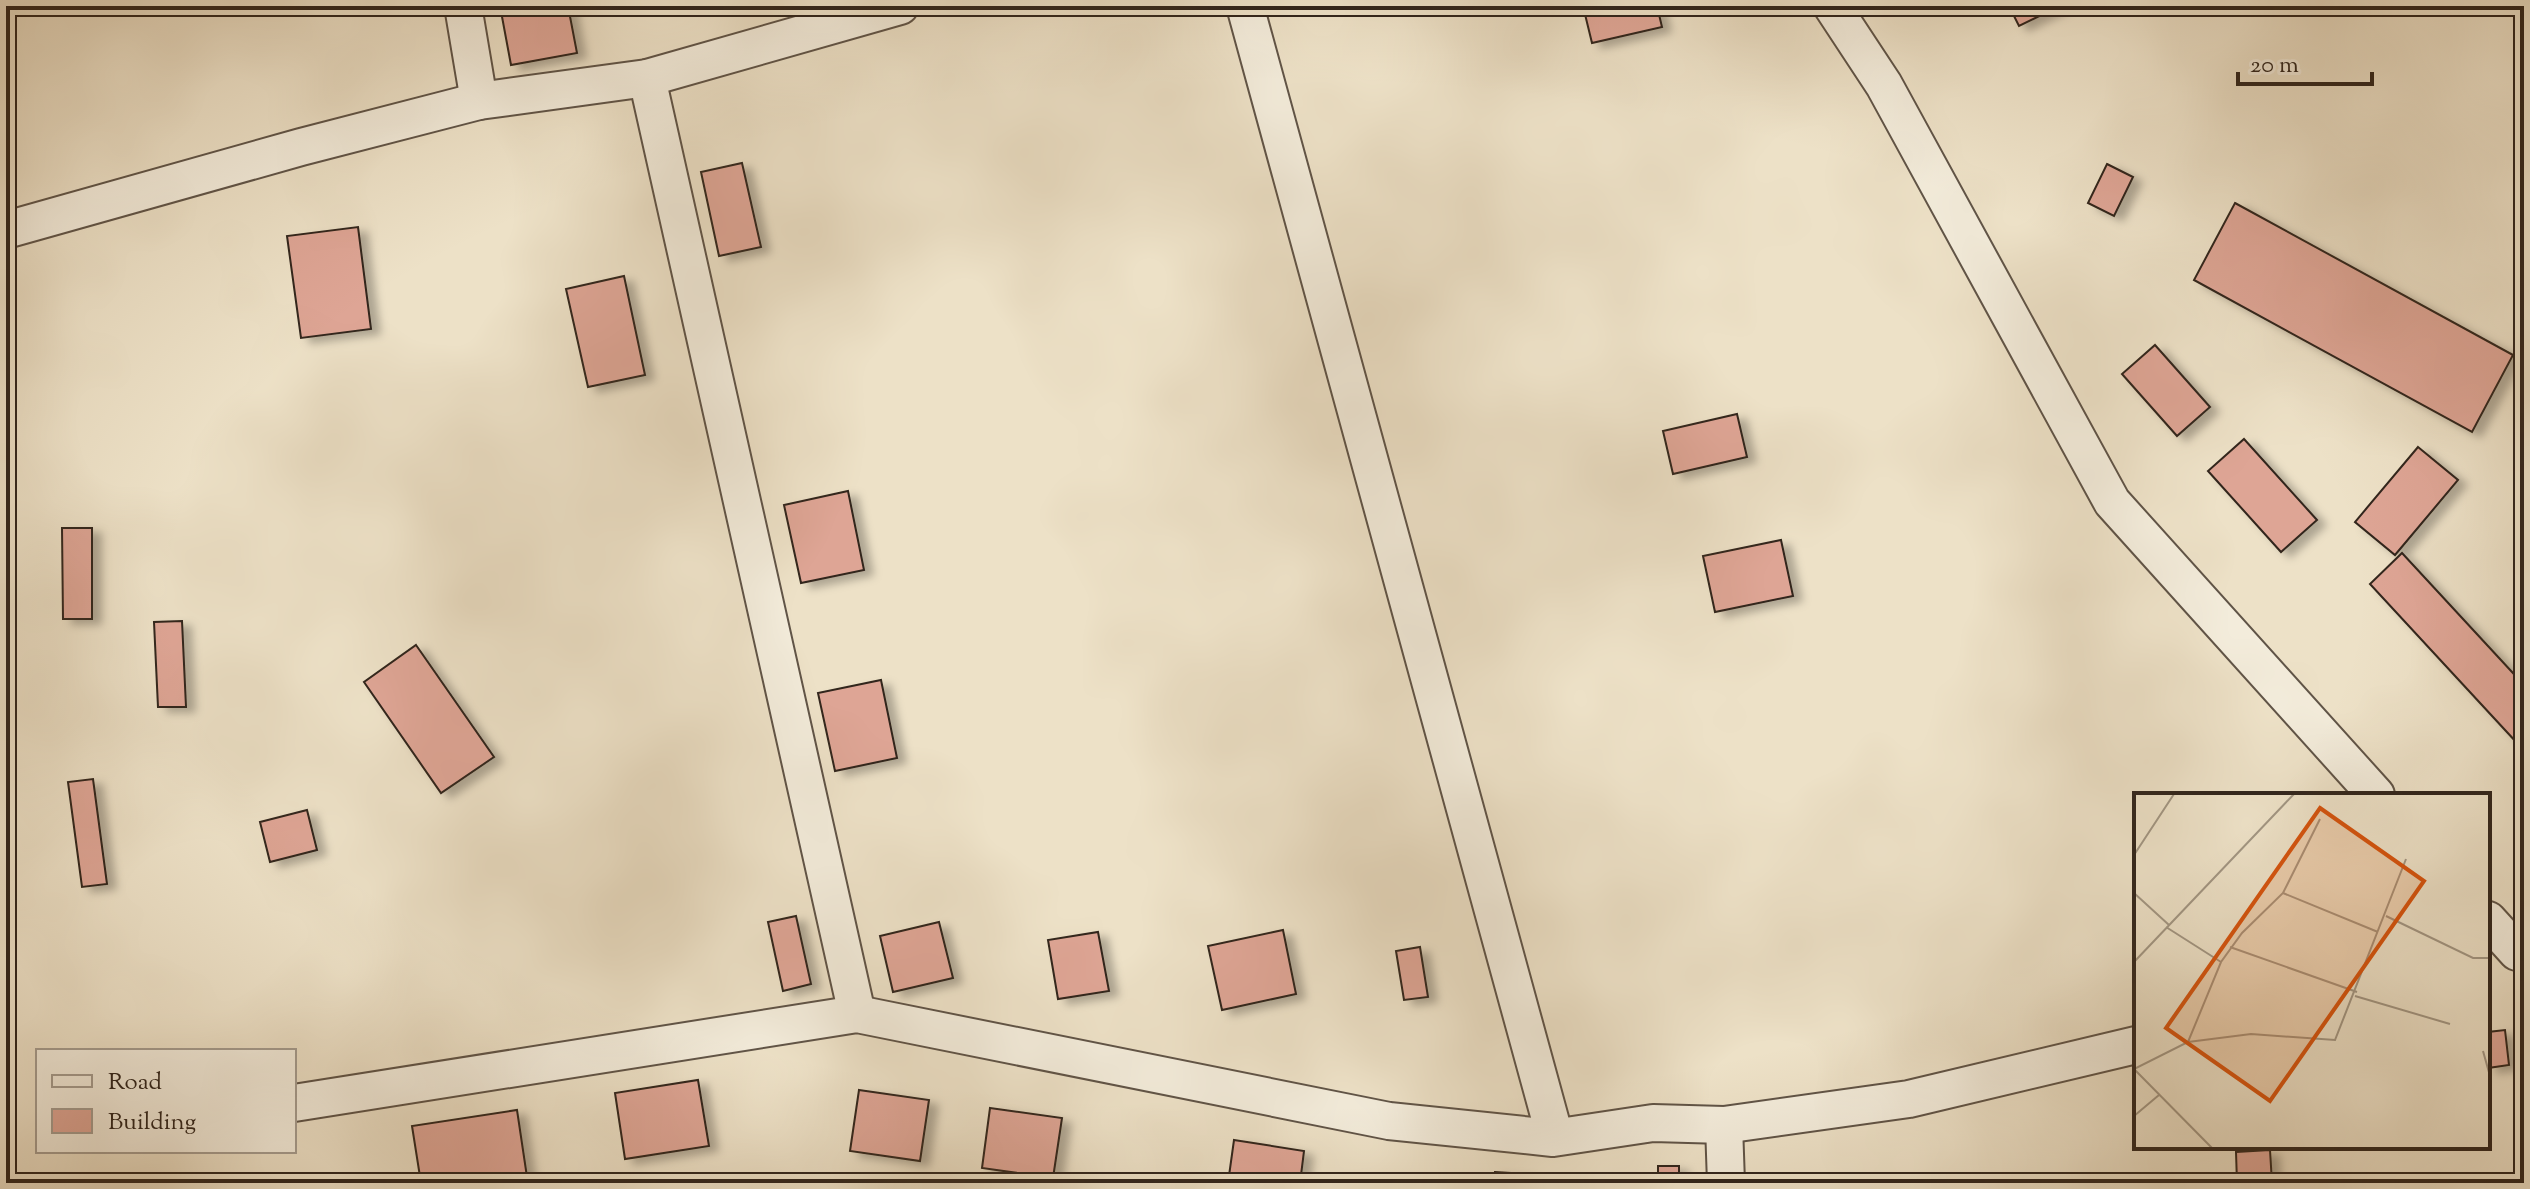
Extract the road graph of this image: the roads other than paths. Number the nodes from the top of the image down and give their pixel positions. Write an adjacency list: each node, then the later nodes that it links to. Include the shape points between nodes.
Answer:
1 (463, 6): 6 (street)
2 (900, 6): 5 (street)
3 (1245, 6): 15 (street)
4 (1832, 6): 8 (street, via 1884,85 2112,502)
5 (647, 78): 6 (street); 11 (street)
6 (479, 101): 7 (street)
7 (6, 230)
8 (2374, 793)
9 (2490, 923): 10 (street)
10 (2510, 955)
11 (857, 1014): 13 (street); 15 (street, via 1389,1121)
12 (2134, 1045): 14 (street, via 1909,1099)
13 (296, 1103)
14 (1724, 1125): 15 (street, via 1653,1123); 16 (street)
15 (1555, 1137)
16 (1726, 1183)

